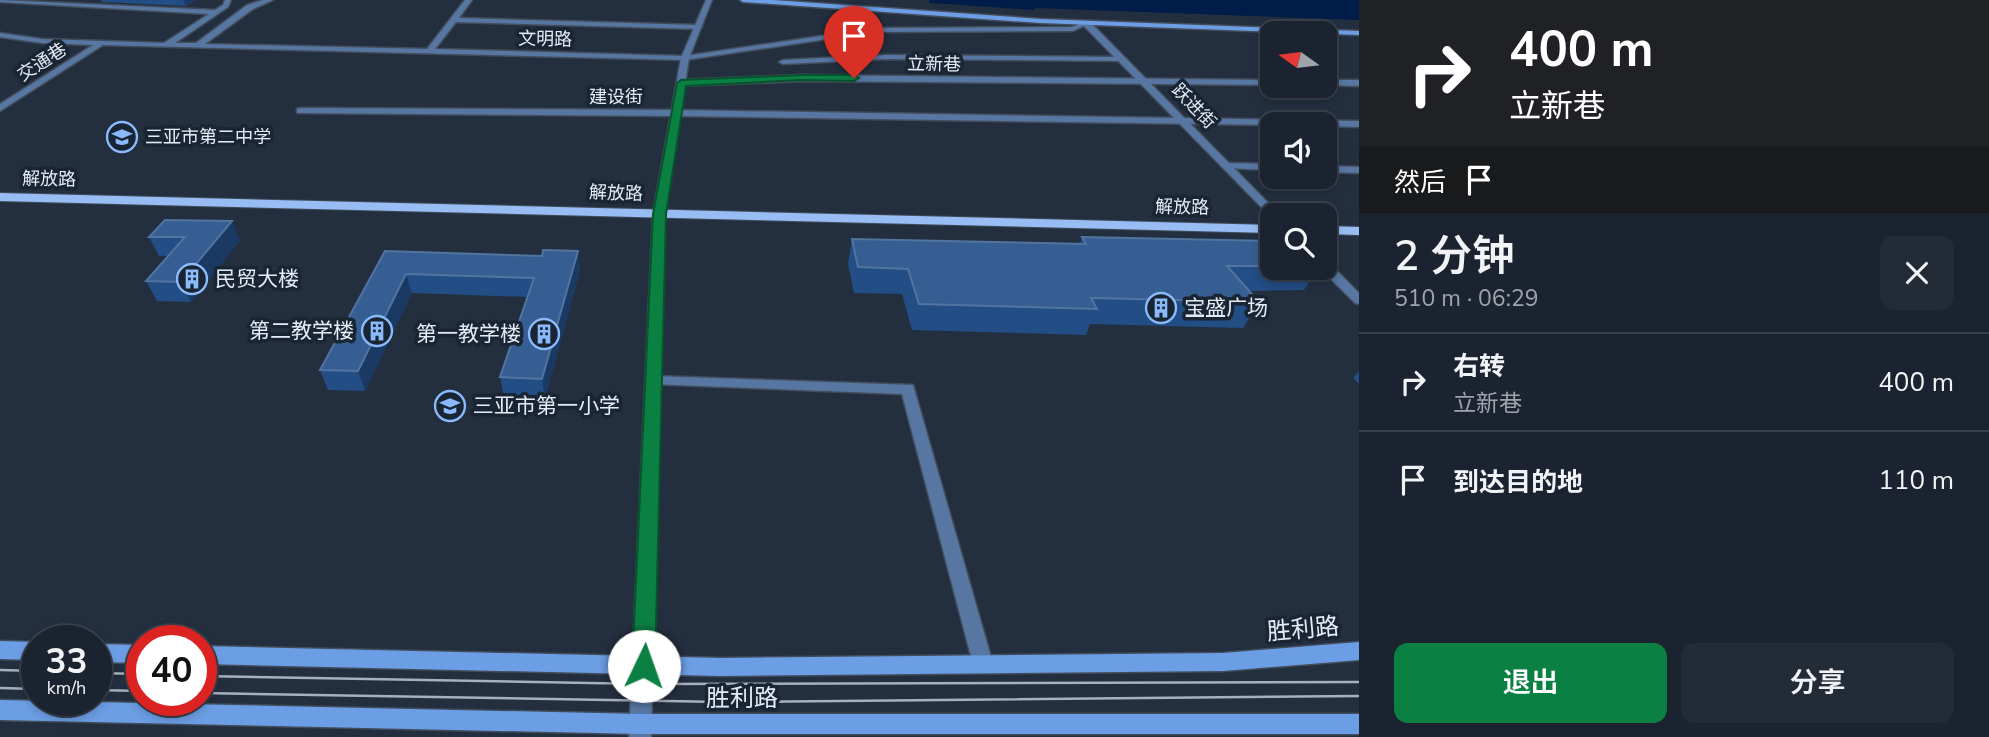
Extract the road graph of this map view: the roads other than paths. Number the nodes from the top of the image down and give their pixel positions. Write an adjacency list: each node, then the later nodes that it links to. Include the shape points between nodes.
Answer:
1 (0, 0): 8 (street)
2 (228, 0): 10 (street)
3 (270, 0): 18 (street, via 250,7)
4 (469, 0): 11 (street)
5 (709, 0): 13 (street)
6 (743, 0): 12 (main road)
7 (771, 0): 14 (main road, via 1074,20)
8 (23, 1): 9 (street); 10 (street)
9 (0, 10)
10 (217, 12): 17 (street)
11 (454, 20): 13 (street); 19 (street)
12 (1086, 23): 14 (main road); 20 (street, 文明路, via 1073,29 875,30); 21 (street, 跃进街)
13 (698, 27): 20 (street)
14 (1359, 32)
15 (0, 35): 16 (street, 文明路)
16 (101, 43): 17 (street, 文明路); 29 (street, 交通巷)
17 (166, 45): 18 (street, 文明路)
18 (197, 46): 19 (street, 文明路)
19 (429, 52): 20 (street, 文明路)
20 (685, 58): 24 (street)
21 (1122, 59): 22 (street, via 861,57); 23 (street, 跃进街)
22 (783, 62)
23 (1145, 82): 24 (street, 立新巷, via 802,78); 25 (street, 立新巷); 33 (street, 跃进街)
24 (681, 83): 32 (street)
25 (1260, 83)
26 (1337, 83): 27 (street)
27 (1359, 83)
28 (0, 96): 29 (street)
29 (18, 96): 30 (street, 交通巷)
30 (0, 108)
31 (300, 111): 32 (street, 建设街)
32 (677, 113): 33 (street, 建设街); 42 (street)
33 (1183, 121): 34 (street, 建设街); 35 (street, 跃进街)
34 (1359, 124)
35 (1228, 166): 36 (street); 40 (street, 跃进街)
36 (1260, 167)
37 (1337, 169): 38 (street)
38 (1359, 170)
39 (0, 197): 42 (main road, 解放路)
40 (1263, 203)
41 (0, 206): 42 (main road, 解放路)
42 (659, 218): 43 (main road, 解放路); 46 (main road, 解放路); 51 (street)
43 (1260, 229)
44 (1337, 230): 45 (main road)
45 (1359, 231)
46 (1260, 237)
47 (1337, 238): 48 (main road)
48 (1359, 239)
49 (1337, 278): 50 (street)
50 (1359, 300)
51 (654, 381): 56 (street, via 908,389); 57 (street)
52 (0, 650): 53 (main road)
53 (21, 651)
54 (1359, 651): 56 (main road, 胜利路, via 1223,662)
55 (217, 655): 57 (main road, 胜利路)
56 (983, 664): 57 (main road, 胜利路)
57 (644, 666): 60 (street)
58 (0, 710): 60 (main road, 胜利路)
59 (1359, 724): 61 (main road, 胜利路)
60 (641, 731): 61 (main road, 胜利路)
61 (1305, 731)

